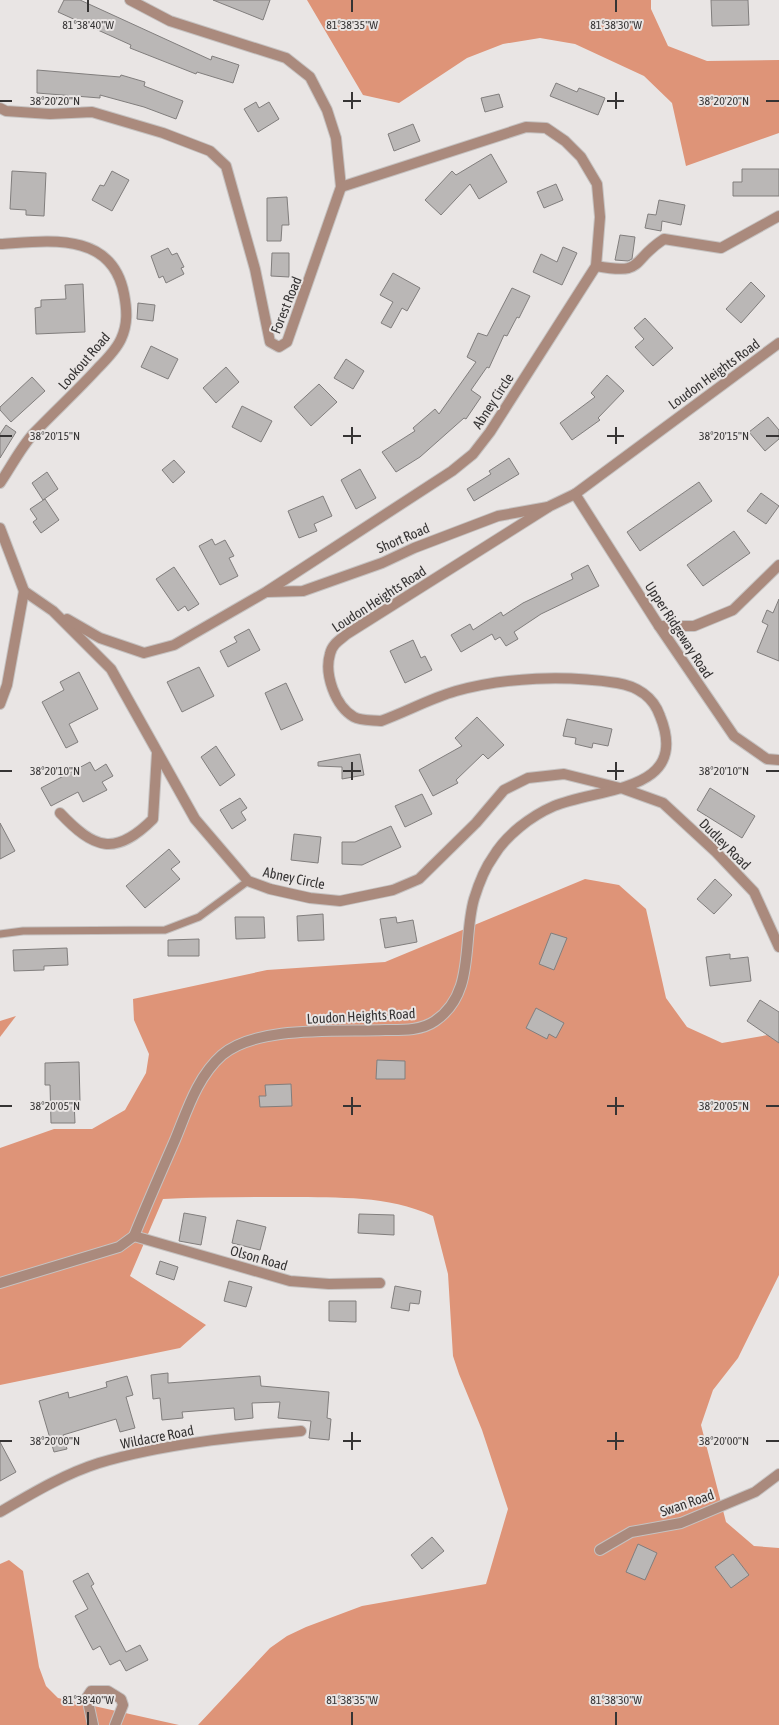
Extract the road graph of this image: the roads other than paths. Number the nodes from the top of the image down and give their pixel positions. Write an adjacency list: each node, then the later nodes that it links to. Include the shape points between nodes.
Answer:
1 (130, 0): 3 (street, Forest Road, via 170,21 286,58 310,77 327,110 336,138)
2 (0, 108): 3 (street, Forest Road, via 50,114 92,112 210,151 226,166 255,269 270,342 279,347 287,342 296,320)
3 (341, 187): 6 (street, Abney Circle, via 499,134 526,127 546,128 566,141 581,157 597,184 600,217)
4 (779, 216): 6 (street, via 721,248 664,238 633,268 620,270)
5 (0, 244): 8 (street, Lookout Road, via 70,242 98,252 113,265 121,281 126,322 121,340 110,356 32,435)
6 (596, 266): 14 (street, Abney Circle, via 473,454)
7 (779, 343): 9 (street, Loudon Heights Road)
8 (0, 484)
9 (575, 494): 10 (street, Loudon Heights Road); 16 (street, Upper Ridgeway Road)
10 (550, 506): 14 (street, Short Road, via 498,516 382,563 303,590); 20 (street, Loudon Heights Road, via 334,644 328,663 334,693 344,709 355,718 381,721 455,691 512,681 584,678 633,686 650,699 659,713 668,740 663,760 648,777)
11 (0, 528): 13 (street)
12 (779, 565): 16 (street, via 733,610 694,626)
13 (24, 591): 15 (street, Abney Circle); 17 (street, via 7,685)
14 (266, 592): 15 (street, Abney Circle, via 174,645 144,653 100,638)
15 (53, 611): 18 (street, Abney Circle, via 111,669)
16 (659, 626): 19 (street, Upper Ridgeway Road, via 734,736 766,759)
17 (0, 704)
18 (158, 753): 21 (street, via 152,819 137,835 118,842 98,844 79,833); 22 (street, Abney Circle, via 195,819)
19 (779, 760)
20 (624, 789): 22 (street, Abney Circle, via 564,774 528,778 504,790 476,823 419,879 393,890 340,901 310,898); 24 (street, Dudley Road, via 663,803 716,852 754,892); 25 (street, Loudon Heights Road, via 554,806 514,830 493,856 474,899 462,988 454,1004 434,1022 413,1029 283,1034 251,1039 222,1054 199,1083)
21 (60, 814)
22 (248, 881): 23 (lane, via 198,917 166,930)
23 (0, 934)
24 (779, 947)
25 (134, 1236): 26 (street, Olson Road, via 290,1281 329,1284); 27 (street, via 119,1247)
26 (380, 1282)
27 (0, 1283)
28 (301, 1431): 30 (street, Wildacre Road, via 224,1439 98,1464 39,1489)
29 (779, 1474): 31 (street, Swan Road, via 755,1492 681,1523 631,1532)
30 (0, 1512)
31 (600, 1550)
32 (93, 1725): 33 (street, via 87,1696 91,1692 108,1692 121,1700)
33 (116, 1725)

